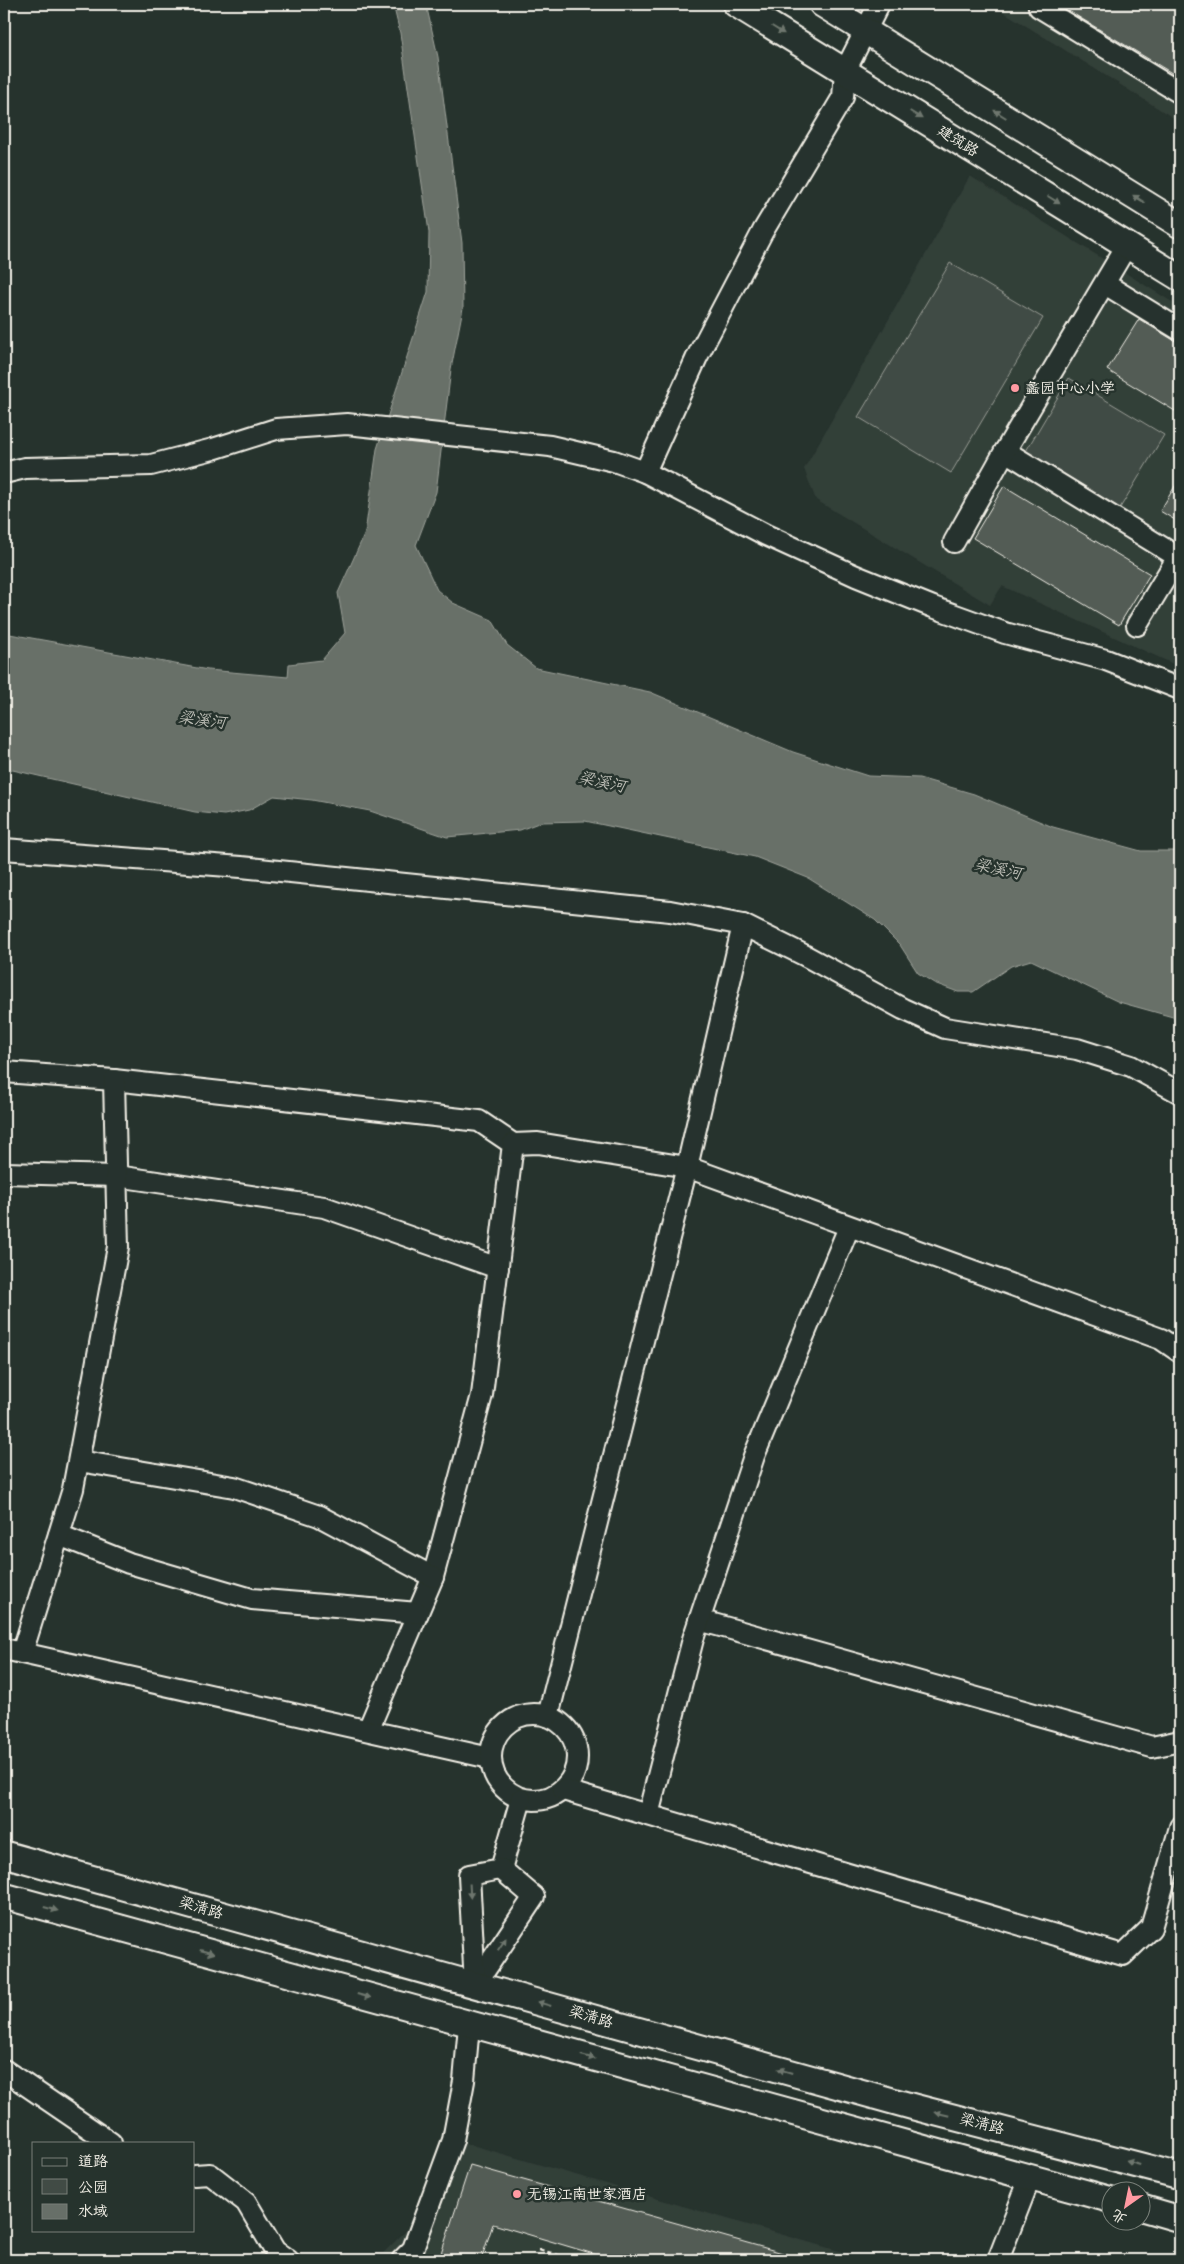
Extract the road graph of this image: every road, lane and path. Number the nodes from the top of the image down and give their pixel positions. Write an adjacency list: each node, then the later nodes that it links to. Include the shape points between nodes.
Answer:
1 (736, 4): 6 (main road, 建筑路, one-way to 6)
2 (822, 4): 5 (main road)
3 (879, 4): 5 (street)
4 (1039, 5): 7 (street)
5 (866, 32): 6 (street); 8 (main road, one-way to 5)
6 (844, 71): 9 (main road, 建筑路, one-way to 9); 14 (street, via 843,97 762,231 697,357)
7 (1180, 93)
8 (1180, 225)
9 (1127, 245): 10 (main road, 建筑路); 11 (street)
10 (1180, 278)
11 (1105, 284): 12 (street); 13 (street)
12 (1180, 330)
13 (1005, 451): 16 (street); 17 (street, via 1178,557)
14 (645, 472): 15 (street, via 550,446 347,424 276,429 151,465 25,468); 18 (street, via 766,535 856,576 1005,633 1106,660)
15 (4, 473)
16 (954, 542)
17 (1137, 626)
18 (1180, 690)
19 (4, 849): 20 (street, via 251,868 670,911)
20 (743, 926): 23 (street, via 945,1028 1077,1049 1131,1066); 25 (street)
21 (4, 1072): 22 (street)
22 (114, 1080): 24 (street, via 479,1121); 27 (street)
23 (1180, 1093)
24 (513, 1144): 25 (street, via 538,1143); 29 (street)
25 (687, 1167): 28 (street); 37 (street)
26 (4, 1173): 27 (street)
27 (117, 1176): 29 (street, via 324,1207); 31 (street, via 118,1247)
28 (849, 1227): 30 (street, via 1161,1339); 35 (street, via 754,1456)
29 (498, 1268): 33 (street, via 482,1395)
30 (1180, 1352)
31 (79, 1461): 32 (street); 33 (street, via 234,1487 319,1516)
32 (59, 1536): 34 (street, via 129,1563 252,1599); 36 (street)
33 (433, 1577): 34 (street)
34 (418, 1612): 38 (street)
35 (699, 1620): 39 (street, via 1152,1747); 43 (street)
36 (13, 1651): 38 (street)
37 (548, 1716): 40 (street, via 519,1716 507,1723 492,1745); 41 (street, via 571,1734 577,1749 573,1778)
38 (368, 1730): 40 (street)
39 (1180, 1741)
40 (490, 1758): 42 (street, via 492,1772 499,1783 508,1793)
41 (563, 1790): 42 (street, via 550,1798 536,1801); 43 (street)
42 (521, 1799): 46 (street)
43 (648, 1815): 44 (street, via 1123,1955 1151,1928)
44 (1180, 1827)
45 (4, 1854): 48 (main road, 梁清路)
46 (501, 1869): 48 (street, one-way to 48, via 469,1875); 48 (street, one-way to 46, via 534,1897)
47 (4, 1896): 49 (main road, one-way to 49)
48 (475, 1985): 49 (main road); 53 (main road, 梁清路, one-way to 48)
49 (469, 2025): 54 (main road, one-way to 54); 59 (street, via 464,2081 453,2140 413,2250)
50 (4, 2070): 51 (street)
51 (111, 2142)
52 (195, 2176): 58 (street, via 210,2174 246,2202 274,2252)
53 (1180, 2176)
54 (1030, 2178): 55 (main road); 62 (street)
55 (1102, 2197)
56 (1152, 2211): 57 (main road)
57 (1180, 2219)
58 (288, 2260)
59 (402, 2260)
60 (537, 2260): 61 (path, via 540,2250)
61 (574, 2260)
62 (998, 2260)

